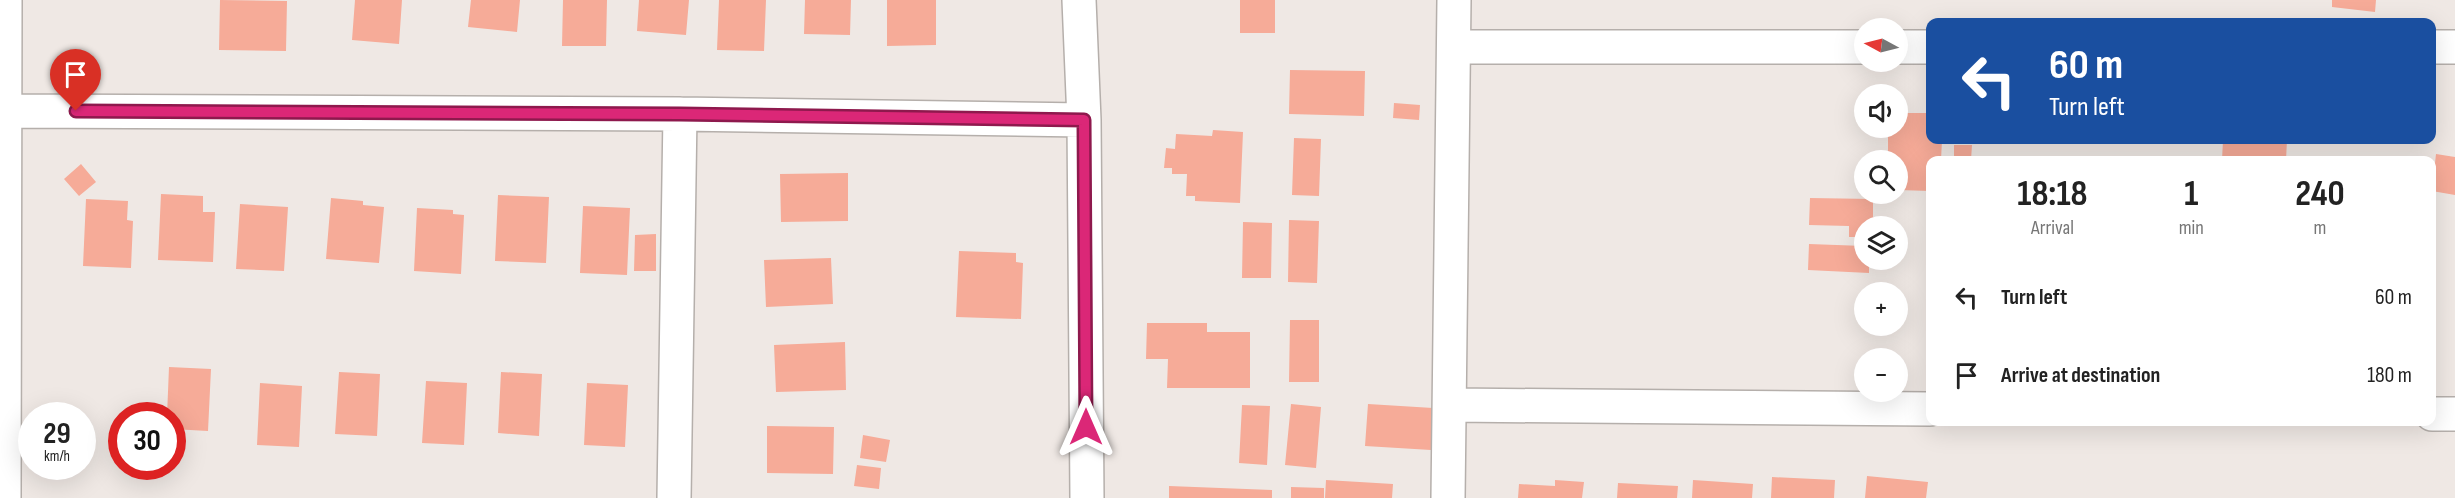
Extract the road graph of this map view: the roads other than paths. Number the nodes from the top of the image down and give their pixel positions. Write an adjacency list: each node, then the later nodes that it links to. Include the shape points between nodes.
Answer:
1 (5, 0): 10 (street)
2 (1079, 0): 12 (street)
3 (1454, 0): 4 (street)
4 (1455, 47): 5 (street); 14 (street)
5 (1854, 47)
6 (1908, 47): 7 (street)
7 (1926, 47)
8 (2436, 47): 9 (street)
9 (2455, 47)
10 (6, 111): 11 (street); 13 (street)
11 (680, 114): 12 (street); 19 (street)
12 (1084, 120): 20 (street)
13 (2, 287): 18 (street)
14 (1451, 405): 15 (street); 21 (street)
15 (1926, 410)
16 (2436, 414): 17 (street)
17 (2455, 414)
18 (4, 498)
19 (674, 498)
20 (1087, 498)
21 (1448, 498)

